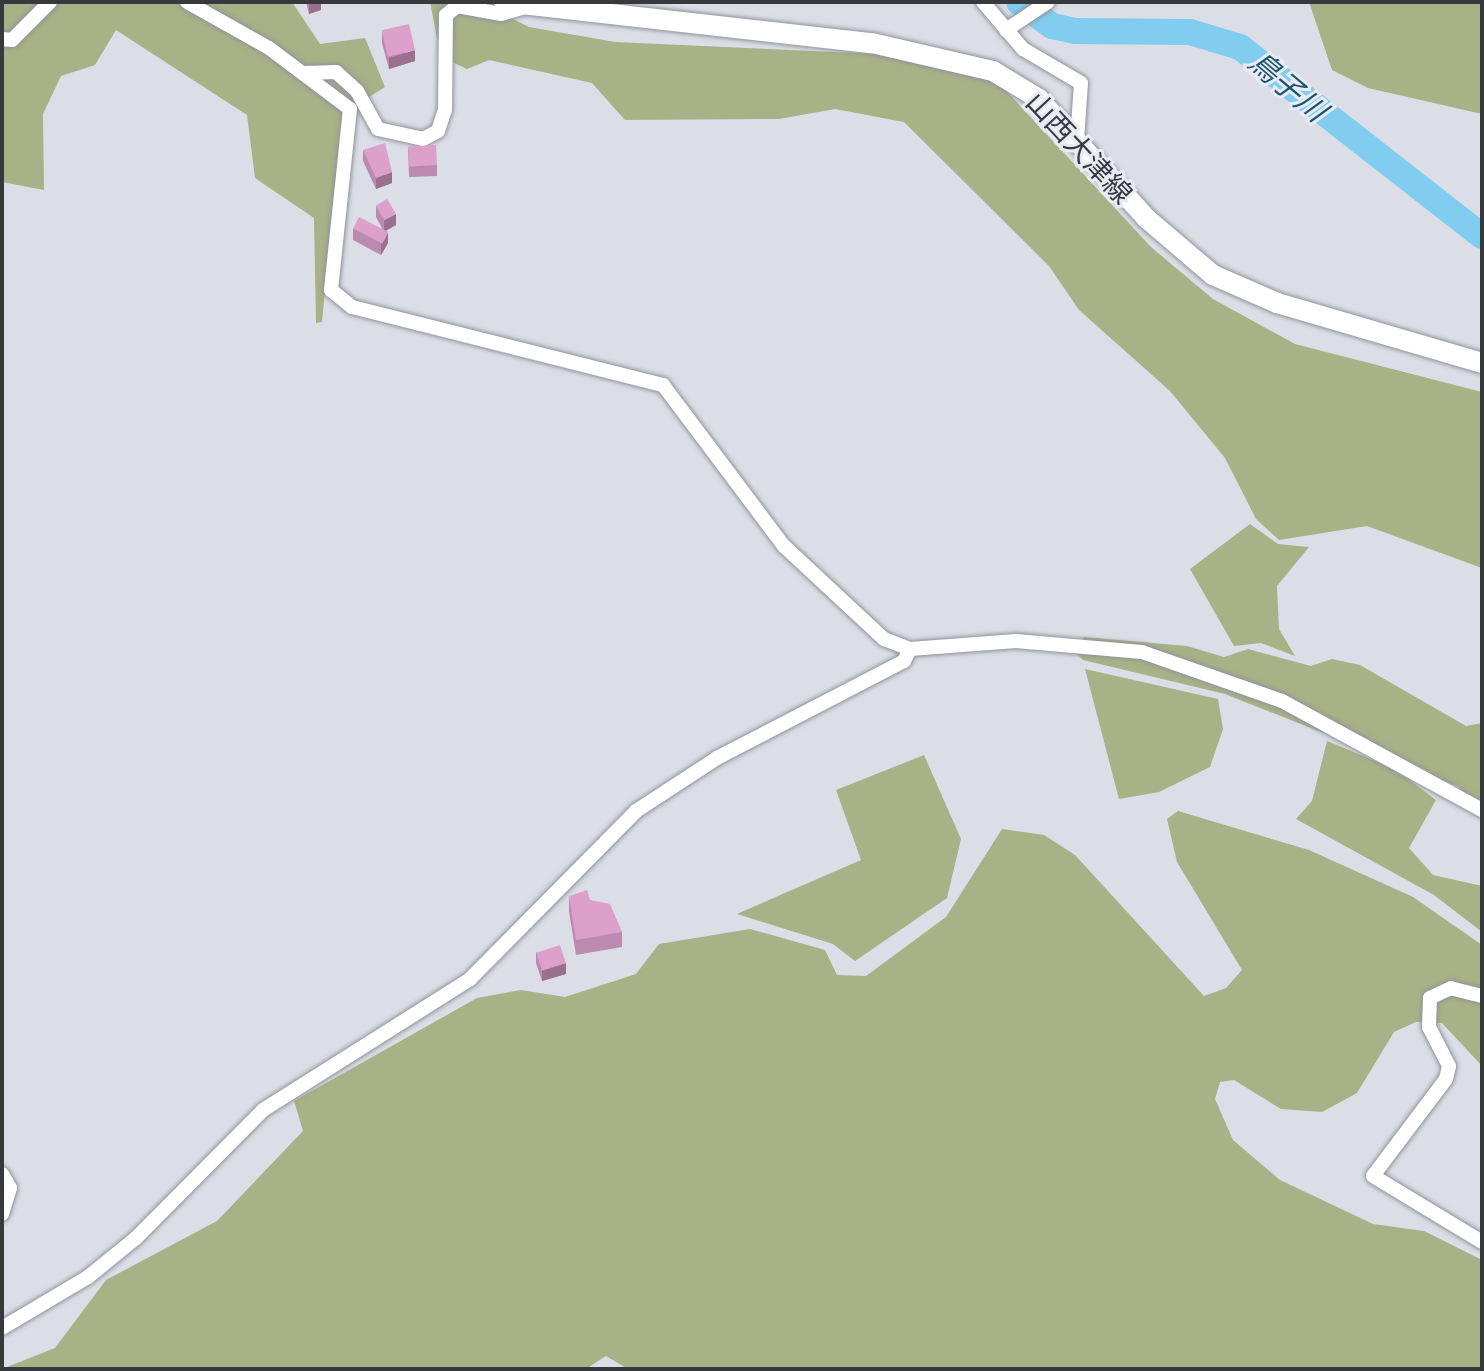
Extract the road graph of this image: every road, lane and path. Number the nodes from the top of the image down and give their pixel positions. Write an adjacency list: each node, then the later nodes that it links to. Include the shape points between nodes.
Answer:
1 (50, 2): 8 (street, via 12,40)
2 (187, 2): 9 (street)
3 (504, 2): 6 (main road, 山西大津線)
4 (983, 2): 7 (street)
5 (1045, 4): 7 (street)
6 (525, 7): 9 (street, via 501,14 457,6 446,15 445,110 438,131 423,139 378,129 357,91 336,72); 10 (main road, 山西大津線, via 721,23 961,59 1021,84)
7 (1008, 28): 10 (street, via 1023,49 1081,83)
8 (2, 39)
9 (305, 73): 12 (street, via 350,109 331,290 367,312 663,385 784,546 848,610)
10 (1077, 140): 11 (main road, 山西大津線, via 1146,218 1213,275 1277,303)
11 (1482, 363)
12 (910, 649): 13 (street, via 1016,641 1142,652 1282,701); 18 (street, via 904,661 717,758 636,811 470,979 263,1110 136,1238 88,1277)
13 (1482, 810)
14 (1482, 996): 17 (street, via 1451,988 1430,998 1429,1027 1449,1066 1446,1079 1373,1176 1380,1187)
15 (2, 1174): 16 (street, via 10,1188)
16 (2, 1214)
17 (1482, 1242)
18 (2, 1328)

